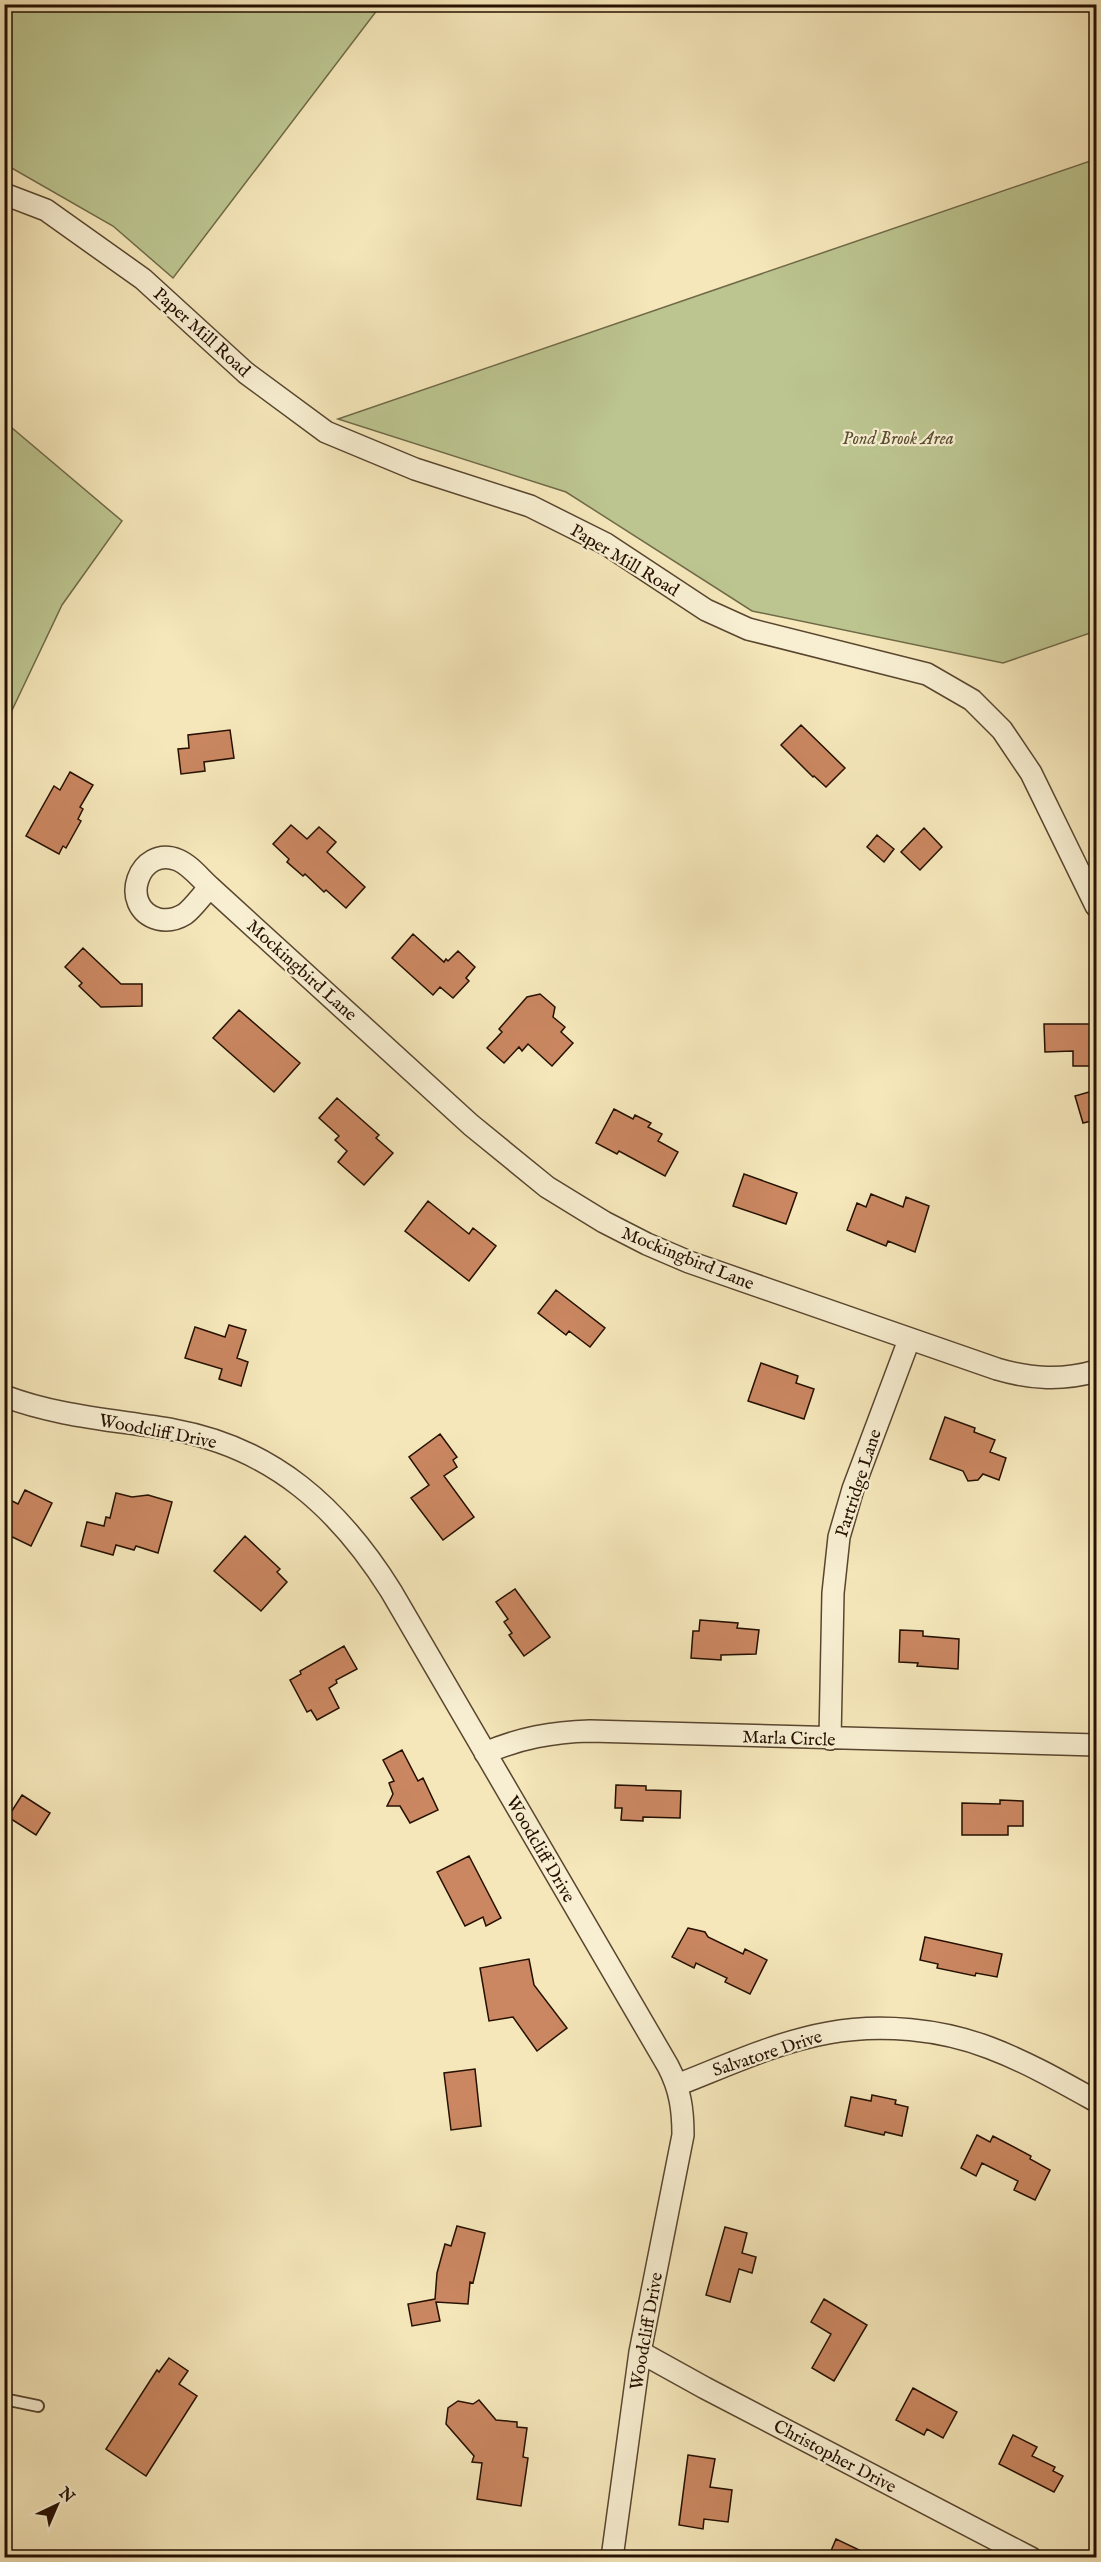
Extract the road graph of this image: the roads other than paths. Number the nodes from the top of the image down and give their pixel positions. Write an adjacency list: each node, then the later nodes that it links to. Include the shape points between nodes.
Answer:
1 (4, 194): 3 (street, Paper Mill Road, via 46,210 143,279 246,373 326,432 415,469 530,506 606,544 706,610 748,629 927,674 972,700 1002,730 1031,773)
2 (210, 886): 4 (street, Mockingbird Lane, via 471,1125 564,1198 668,1253)
3 (1096, 906)
4 (909, 1340): 5 (street, Mockingbird Lane, via 1015,1375 1051,1379); 7 (street, Partridge Lane, via 839,1537 833,1593)
5 (1096, 1371)
6 (4, 1396): 9 (street, Woodcliff Drive, via 60,1413 176,1430 216,1441 248,1453 310,1493 345,1526 376,1568)
7 (830, 1739): 8 (street, Marla Circle); 9 (street, Marla Circle, via 564,1731 528,1737)
8 (1096, 1745)
9 (485, 1753): 10 (street, Woodcliff Drive)
10 (677, 2085): 11 (street, Salvatore Drive, via 800,2039 857,2029 891,2029 959,2037 989,2047); 12 (street, Woodcliff Drive, via 683,2109 683,2135)
11 (1096, 2101)
12 (640, 2352): 15 (street, Woodcliff Drive); 16 (street, Christopher Drive)
13 (4, 2399): 14 (lane)
14 (38, 2406)
15 (612, 2558)
16 (1031, 2558)

